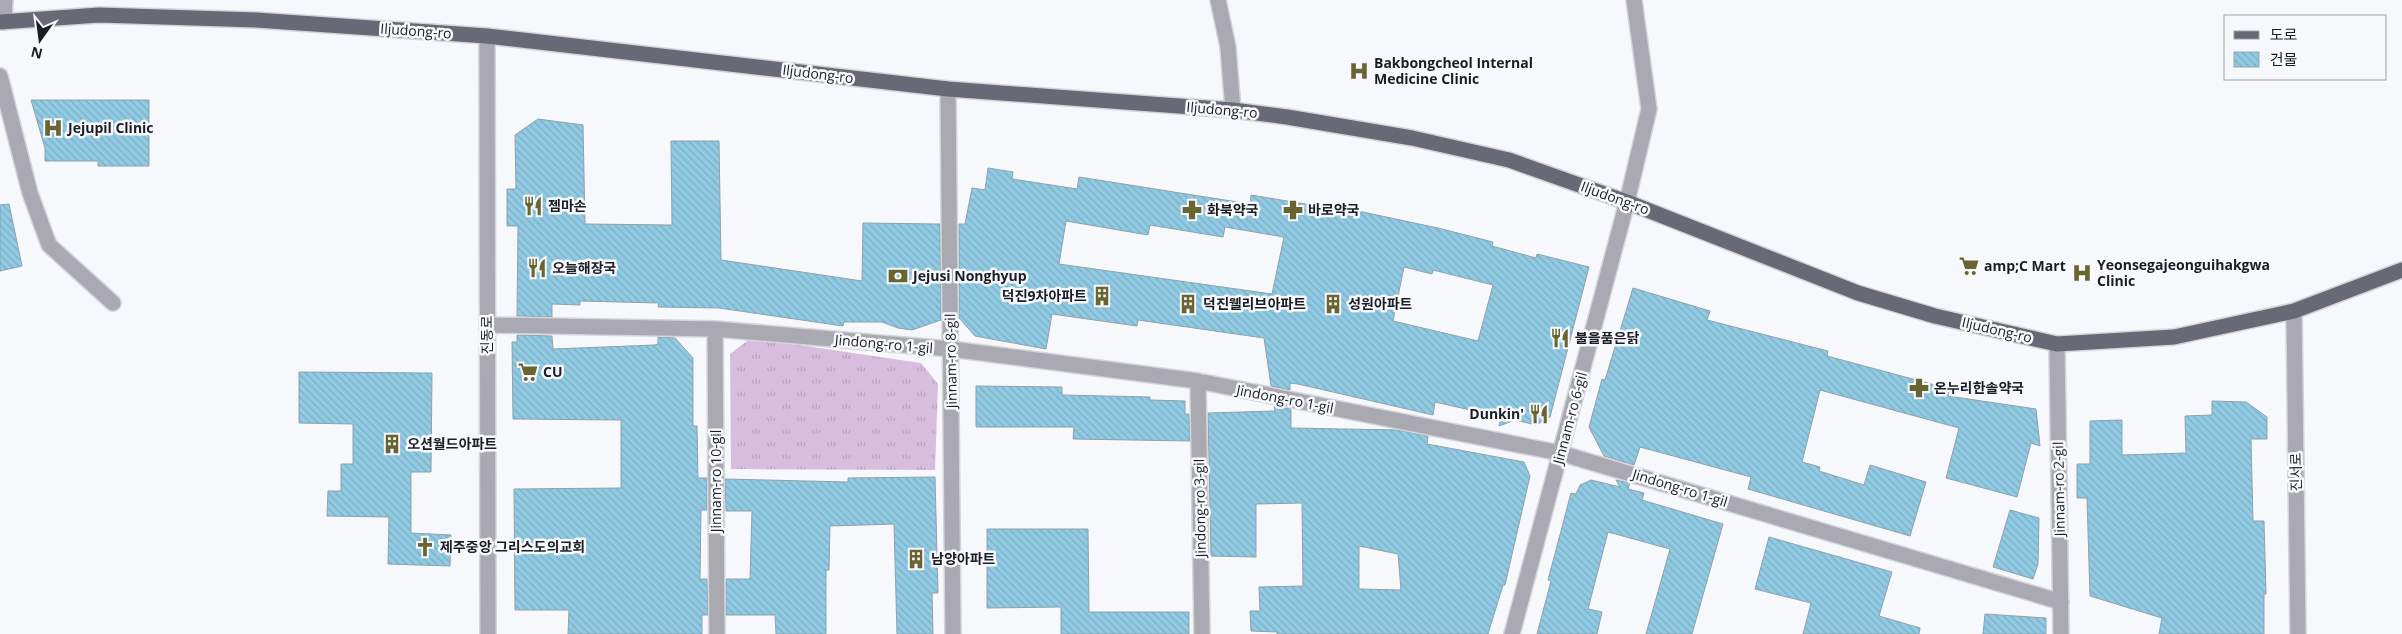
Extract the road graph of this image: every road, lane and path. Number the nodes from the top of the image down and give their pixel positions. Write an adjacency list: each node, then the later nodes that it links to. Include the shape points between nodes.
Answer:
1 (6, 0): 4 (street)
2 (1218, 0): 8 (street, via 1228,47)
3 (1634, 0): 9 (street, Jinnam-ro 6-gil, via 1649,109)
4 (2, 22): 5 (main road, Iljudong-ro, via 109,15 256,20)
5 (487, 36): 7 (main road, Iljudong-ro); 13 (street, 진동로)
6 (0, 76): 11 (street, via 30,194 49,245)
7 (948, 88): 8 (main road, Iljudong-ro); 16 (street, Jinnam-ro 8-gil)
8 (1233, 110): 9 (main road, Iljudong-ro, via 1412,138 1499,158)
9 (1627, 202): 15 (main road, Iljudong-ro, via 1858,293 1935,316); 18 (street, Jinnam-ro 6-gil)
10 (2402, 270): 12 (main road, Iljudong-ro)
11 (113, 303)
12 (2294, 310): 15 (main road, Iljudong-ro, via 2174,337); 26 (street, 진서로)
13 (488, 325): 14 (street, Jindong-ro 1-gil); 20 (street, 진동로)
14 (715, 329): 16 (street, Jindong-ro 1-gil); 21 (street, Jinnam-ro 10-gil)
15 (2057, 344): 19 (street, Jinnam-ro 2-gil)
16 (951, 349): 17 (street, Jindong-ro 1-gil); 22 (street, Jinnam-ro 8-gil)
17 (1198, 381): 18 (street, Jindong-ro 1-gil); 23 (street, Jindong-ro 3-gil)
18 (1560, 453): 19 (street, Jindong-ro 1-gil); 24 (street, Jinnam-ro 6-gil)
19 (2061, 602): 25 (street, Jinnam-ro 2-gil)
20 (488, 634)
21 (717, 634)
22 (953, 634)
23 (1202, 634)
24 (1512, 634)
25 (2061, 634)
26 (2298, 634)

